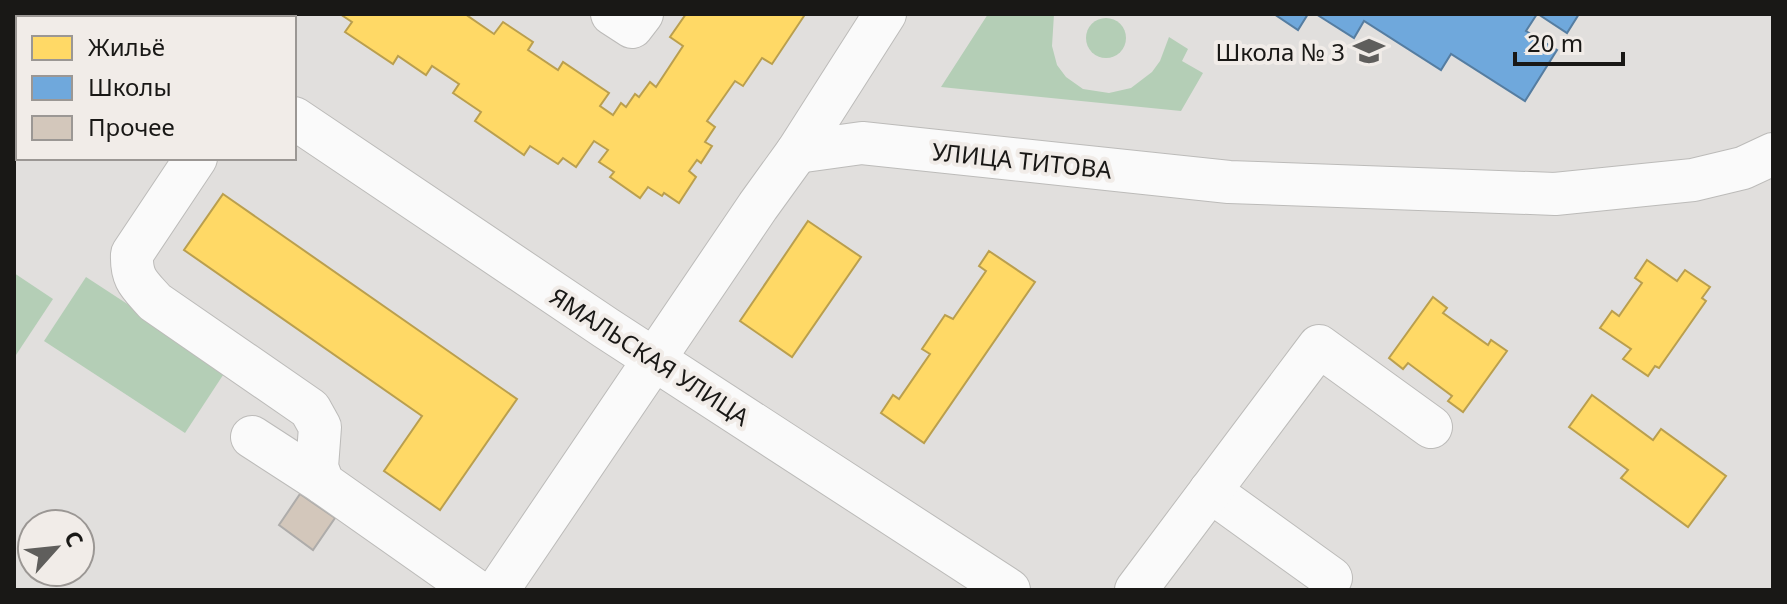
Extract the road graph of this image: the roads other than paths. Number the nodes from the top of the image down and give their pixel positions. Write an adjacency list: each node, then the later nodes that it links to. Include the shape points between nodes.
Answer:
1 (612, 14): 2 (street, via 632,27)
2 (642, 14)
3 (885, 14): 5 (street)
4 (296, 119): 8 (street, ЯМАЛЬСКАЯ УЛИЦА)
5 (797, 152): 6 (street, УЛИЦА ТИТОВА, via 862,143 1229,182 1555,194 1693,180 1743,168); 8 (street)
6 (1773, 154)
7 (195, 160): 9 (street, via 132,254 132,270 155,302)
8 (654, 360): 15 (street); 16 (street, ЯМАЛЬСКАЯ УЛИЦА)
9 (283, 391): 11 (street, via 310,409 320,427 317,467); 11 (street, via 244,448)
10 (1431, 427): 12 (street, via 1319,346)
11 (323, 483): 14 (street)
12 (1210, 491): 13 (street); 17 (street)
13 (1331, 578)
14 (475, 590)
15 (498, 590)
16 (1009, 590)
17 (1136, 590)

